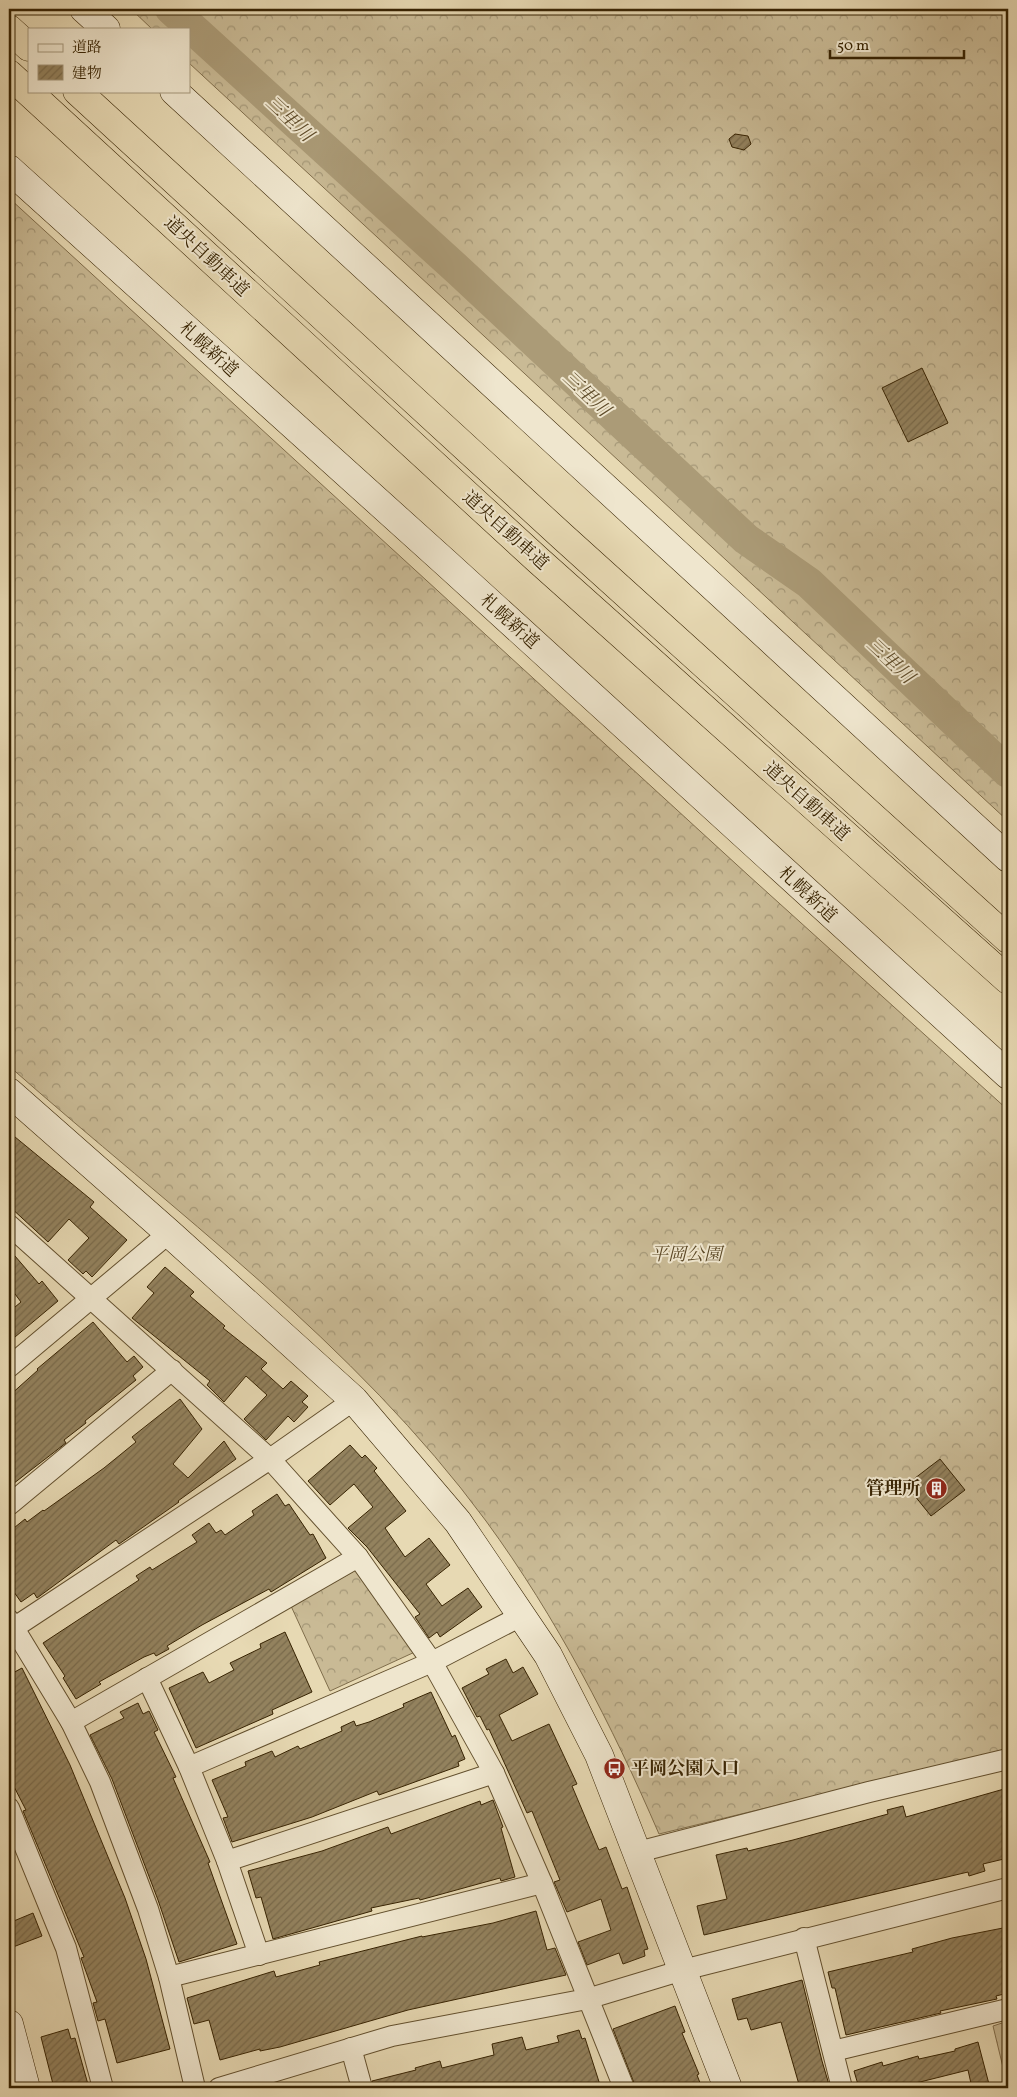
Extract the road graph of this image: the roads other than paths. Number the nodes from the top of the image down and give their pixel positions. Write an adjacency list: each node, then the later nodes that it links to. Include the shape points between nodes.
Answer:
1 (84, 9): 2 (street)
2 (105, 28)
3 (9, 29): 4 (highway)
4 (28, 46)
5 (9, 74): 6 (highway, 道央自動車道)
6 (28, 91)
7 (29, 92): 13 (highway, 道央自動車道, via 545,566)
8 (78, 92): 12 (highway, 道央自動車道)
9 (175, 92): 11 (street)
10 (9, 169): 14 (street, 札幌新道)
11 (1008, 858)
12 (1008, 939)
13 (1008, 980)
14 (1008, 1075)
15 (9, 1092): 17 (street)
16 (10, 1227): 18 (street)
17 (169, 1233): 18 (street); 21 (street)
18 (91, 1298): 19 (street); 20 (street)
19 (9, 1367)
20 (172, 1370): 22 (street); 23 (street)
21 (354, 1400): 22 (street); 25 (street, via 458,1522)
22 (270, 1459): 24 (street); 26 (street)
23 (9, 1505)
24 (358, 1557): 27 (street); 28 (street)
25 (523, 1616): 27 (street); 34 (street, via 548,1654 599,1756)
26 (10, 1626): 29 (street)
27 (432, 1662): 31 (street); 32 (street)
28 (146, 1678): 29 (street); 31 (street)
29 (71, 1722): 41 (street, via 100,1782 148,1909)
30 (1008, 1758): 34 (street)
31 (189, 1767): 35 (street)
32 (494, 1773): 35 (street); 36 (street)
33 (9, 1808): 48 (street, via 66,1948)
34 (638, 1852): 40 (street)
35 (227, 1861): 39 (street)
36 (542, 1883): 39 (street); 42 (street)
37 (1008, 1888): 38 (street)
38 (804, 1938): 40 (street); 46 (street)
39 (259, 1955): 41 (street)
40 (683, 1970): 42 (street); 53 (street)
41 (169, 1977): 49 (street)
42 (587, 1999): 45 (street, via 392,2036); 52 (street)
43 (1008, 2009): 46 (street)
44 (9, 2024): 47 (street)
45 (351, 2048): 50 (street); 51 (street)
46 (833, 2051): 54 (street)
47 (26, 2088)
48 (103, 2088)
49 (195, 2088)
50 (219, 2088)
51 (362, 2088)
52 (624, 2088)
53 (728, 2088)
54 (842, 2088)

